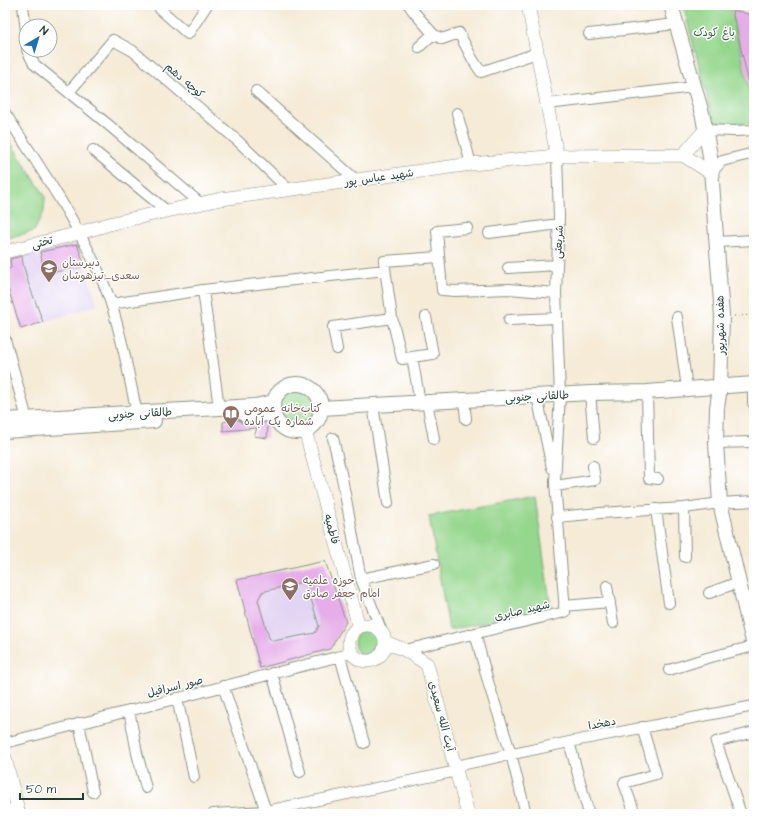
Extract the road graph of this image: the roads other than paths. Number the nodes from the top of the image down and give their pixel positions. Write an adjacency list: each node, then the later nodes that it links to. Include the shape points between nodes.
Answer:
1 (23, 5): 7 (street)
2 (207, 5): 6 (street, via 188,34)
3 (409, 5): 9 (street)
4 (528, 5): 12 (street, شریعتی)
5 (671, 5): 8 (main road, هفده شهریور)
6 (160, 9)
7 (24, 18)
8 (676, 24): 10 (street); 14 (main road, هفده شهریور)
9 (433, 34): 11 (street); 12 (street, via 442,38 459,33 481,72)
10 (589, 34)
11 (419, 47)
12 (537, 53): 17 (street, شریعتی)
13 (31, 58): 16 (street, via 34,64)
14 (694, 87): 17 (street); 20 (main road, هفده شهریور)
15 (256, 91): 28 (street)
16 (69, 92): 29 (street, کوچه دهم, via 113,40 133,51 239,142); 30 (street)
17 (547, 104): 25 (street, شریعتی)
18 (458, 112): 26 (street)
19 (5, 113): 34 (street)
20 (705, 130): 21 (street); 24 (street); 27 (main road, هفده شهریور)
21 (754, 130)
22 (92, 150): 31 (street)
23 (754, 153): 27 (street, via 722,161)
24 (683, 155): 25 (street, شهید عباس پور); 27 (street)
25 (557, 156): 26 (street, شهید عباس پور); 32 (street, شریعتی)
26 (471, 164): 28 (street, شهید عباس پور)
27 (711, 173): 37 (main road, هفده شهریور)
28 (356, 180): 29 (street, شهید عباس پور)
29 (289, 190): 30 (street, شهید عباس پور)
30 (200, 203): 31 (street, شهید عباس پور)
31 (167, 210): 34 (street, شهید عباس پور)
32 (559, 224): 35 (street); 40 (street, شریعتی)
33 (468, 228): 39 (street, via 437,230)
34 (79, 233): 38 (street, تختی); 45 (street)
35 (489, 233)
36 (754, 240): 37 (street)
37 (717, 242): 55 (main road, هفده شهریور, via 722,316)
38 (5, 252)
39 (439, 257): 41 (street); 44 (street, via 442,290 509,289)
40 (557, 265): 42 (street); 44 (street, شریعتی)
41 (385, 266): 43 (street); 48 (street)
42 (508, 268)
43 (203, 290): 45 (street); 65 (street)
44 (556, 293): 49 (street, شریعتی)
45 (111, 304): 68 (street)
46 (426, 317): 53 (street, via 433,354)
47 (677, 317): 56 (street)
48 (392, 318): 52 (street, via 333,327); 53 (street, via 402,359)
49 (557, 318): 50 (street); 59 (street, شریعتی)
50 (509, 320)
51 (5, 339): 69 (street)
52 (337, 349)
53 (412, 357): 62 (street)
54 (753, 384): 55 (main road, طالقانی جنوبی); 63 (street)
55 (720, 387): 56 (main road, طالقانی جنوبی); 78 (main road, هفده شهریور)
56 (687, 388): 57 (main road, طالقانی جنوبی)
57 (647, 392): 58 (main road, طالقانی جنوبی); 80 (street, via 649,478)
58 (590, 393): 59 (main road, طالقانی جنوبی); 75 (street)
59 (560, 395): 60 (main road, طالقانی جنوبی); 81 (street, شریعتی)
60 (537, 396): 61 (main road, طالقانی جنوبی); 81 (street)
61 (464, 400): 62 (main road, طالقانی جنوبی); 70 (street)
62 (424, 402): 64 (main road, طالقانی جنوبی); 76 (street)
63 (754, 403)
64 (373, 405): 67 (main road, طالقانی جنوبی); 83 (street)
65 (219, 408): 66 (main road, طالقانی جنوبی); 68 (main road, طالقانی جنوبی)
66 (274, 408): 67 (main road, via 277,395 282,389 296,384 310,388 316,394); 72 (main road, via 277,421 282,427 297,432); 73 (main road, طالقانی جنوبی, via 240,415)
67 (321, 408): 72 (main road, via 316,422)
68 (136, 412): 69 (main road, طالقانی جنوبی)
69 (27, 419): 71 (main road, طالقانی جنوبی)
70 (466, 419)
71 (5, 420)
72 (305, 430): 98 (street, فاطمیه)
73 (5, 431)
74 (333, 438): 90 (street, فاطمیه)
75 (594, 438)
76 (434, 439)
77 (754, 442): 78 (street)
78 (716, 443): 84 (main road, هفده شهریور)
79 (593, 466): 81 (street, via 595,480)
80 (658, 479)
81 (555, 484): 87 (street, شهید صابری)
82 (754, 501): 84 (street)
83 (388, 503)
84 (720, 504): 85 (street); 91 (main road, هفده شهریور)
85 (684, 508): 86 (street); 88 (street)
86 (656, 509): 87 (street); 95 (street)
87 (557, 517): 96 (street, شهید صابری)
88 (685, 557)
89 (434, 564): 90 (street)
90 (361, 579): 100 (street, فاطمیه)
91 (739, 582): 93 (street); 101 (main road, هفده شهریور)
92 (607, 586): 94 (street)
93 (709, 593)
94 (610, 602): 96 (street); 97 (street)
95 (669, 603)
96 (564, 606): 99 (street, شهید صابری, via 565,612)
97 (613, 623)
98 (359, 627): 100 (street, via 374,626); 103 (street, via 350,635 350,647)
99 (475, 633): 102 (street, شهید صابری); 116 (street)
100 (384, 637): 102 (street, آیت الله سعیدی); 103 (street, via 385,648 373,660 361,660)
101 (754, 646): 104 (street)
102 (405, 650): 118 (street, آیت الله سعیدی, via 427,664)
103 (346, 654): 105 (street, صور اسرافیل); 115 (street)
104 (669, 670)
105 (272, 673): 106 (street, صور اسرافیل); 119 (street)
106 (223, 686): 107 (street, صور اسرافیل); 124 (street)
107 (177, 698): 109 (street, صور اسرافیل); 120 (street)
108 (754, 706): 111 (street, دهخدا)
109 (129, 710): 110 (street, صور اسرافیل); 121 (street)
110 (79, 724): 113 (street, صور اسرافیل); 122 (street)
111 (642, 727): 114 (street, دهخدا); 131 (street, via 656,774 624,783)
112 (754, 732): 132 (street, via 716,742)
113 (5, 742)
114 (569, 742): 116 (street, دهخدا); 130 (street)
115 (364, 743)
116 (511, 754): 118 (street, دهخدا); 129 (street)
117 (5, 758): 126 (street)
118 (456, 769): 124 (street); 128 (street, آیت الله سعیدی)
119 (300, 772)
120 (194, 777)
121 (146, 788)
122 (93, 792)
123 (5, 809): 125 (street)
124 (267, 812): 127 (street)
125 (6, 814)
126 (19, 814)
127 (213, 814)
128 (468, 814)
129 (526, 814)
130 (590, 814)
131 (635, 814)
132 (741, 814)

